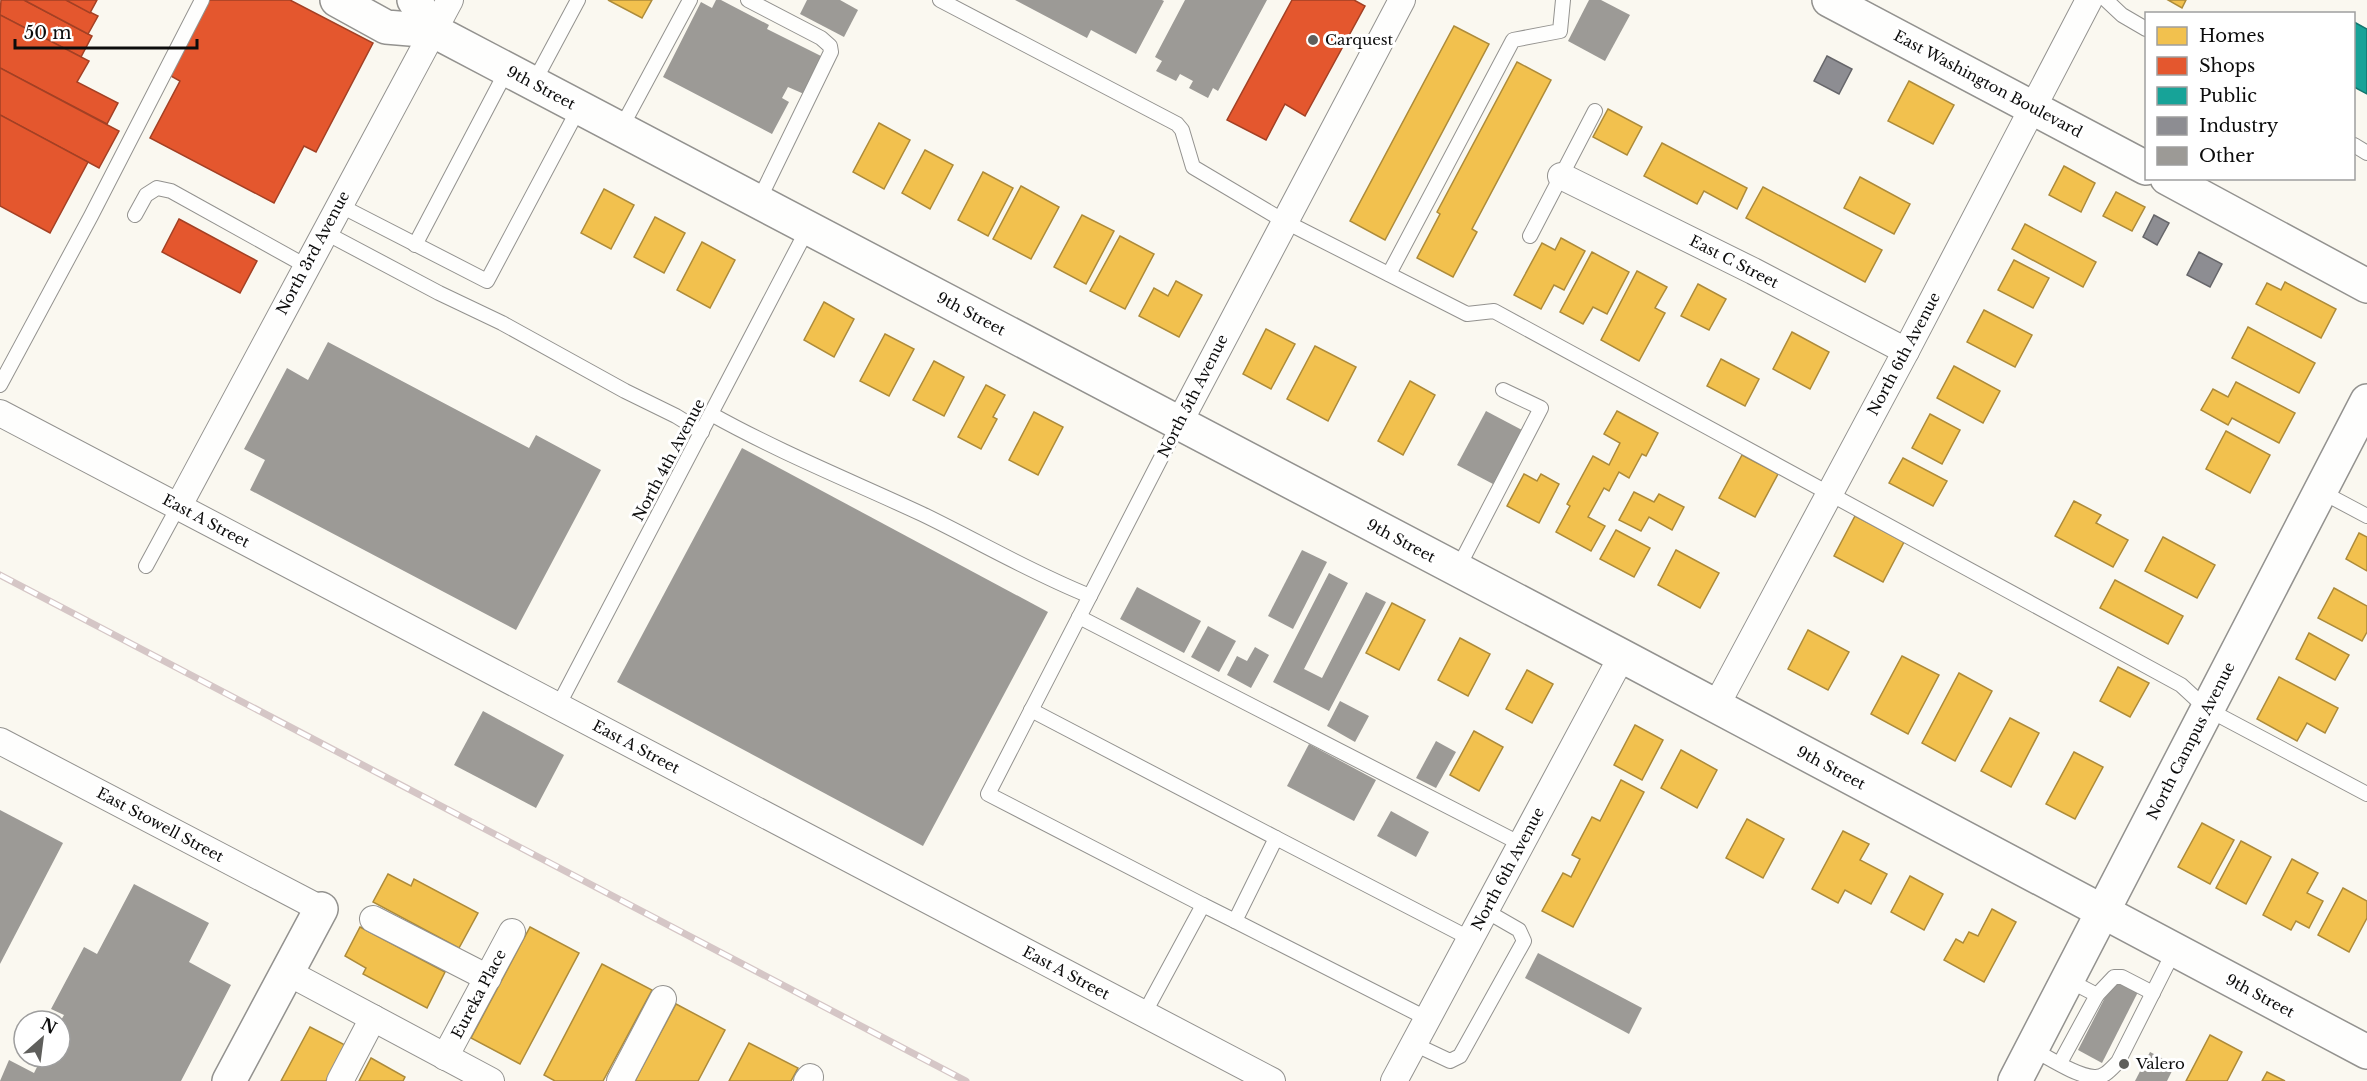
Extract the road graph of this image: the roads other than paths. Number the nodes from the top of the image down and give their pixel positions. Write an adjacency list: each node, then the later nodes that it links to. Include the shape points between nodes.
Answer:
1 (202, 0): 36 (lane)
2 (337, 0): 15 (street, 9th Street, via 386,27)
3 (414, 0): 15 (street, 9th Street)
4 (450, 0): 15 (street, North 3rd Avenue)
5 (578, 0): 16 (lane)
6 (690, 0): 20 (lane)
7 (748, 0): 24 (lane, via 821,38 831,52)
8 (940, 0): 27 (lane, via 1177,124 1193,167)
9 (1402, 0): 27 (street, North 5th Avenue)
10 (1563, 0): 33 (lane, via 1560,31 1514,40)
11 (1829, 0): 17 (street, East Washington Boulevard)
12 (2089, 0): 17 (street, North 6th Avenue)
13 (2106, 0): 14 (lane)
14 (2145, 28)
15 (434, 31): 16 (street, 9th Street); 25 (street, North 3rd Avenue)
16 (520, 77): 18 (street, 9th Street); 31 (lane)
17 (2032, 106): 21 (street, East Washington Boulevard); 35 (street, North 6th Avenue)
18 (579, 108): 20 (street, 9th Street); 31 (lane, via 488,281)
19 (1594, 111): 22 (lane)
20 (620, 129): 24 (street, 9th Street)
21 (2145, 167)
22 (1561, 176): 30 (lane); 35 (street, East C Street)
23 (2171, 180): 34 (street)
24 (758, 202): 28 (street, 9th Street)
25 (339, 205): 29 (street, North 3rd Avenue); 31 (lane)
26 (135, 215): 32 (lane, via 146,195 157,188 171,191)
27 (1284, 221): 33 (lane); 41 (street, North 5th Avenue)
28 (808, 228): 40 (lane, North 4th Avenue); 41 (street, 9th Street)
29 (324, 232): 32 (street, North 3rd Avenue); 42 (lane)
30 (1530, 236)
31 (415, 245)
32 (306, 266): 45 (street, North 3rd Avenue)
33 (1389, 274): 44 (lane, via 1467,314 1494,311)
34 (2367, 286)
35 (1906, 351): 44 (street, North 6th Avenue)
36 (0, 385)
37 (1503, 390): 48 (lane, via 1541,408)
38 (2367, 401): 43 (street, North Campus Avenue)
39 (0, 413): 45 (street, East A Street)
40 (711, 414): 42 (lane, North 4th Avenue); 49 (lane)
41 (1179, 423): 48 (street, 9th Street); 49 (lane, North 5th Avenue)
42 (702, 432): 52 (lane, North 4th Avenue)
43 (2320, 491): 46 (lane); 54 (street, North Campus Avenue)
44 (1830, 494): 53 (street, North 6th Avenue); 54 (lane, via 2181,684)
45 (178, 507): 47 (lane); 52 (street, East A Street)
46 (2367, 516)
47 (146, 566)
48 (1457, 570): 51 (street, 9th Street)
49 (1090, 596): 50 (lane, North 5th Avenue)
50 (1079, 617): 55 (lane, North 5th Avenue); 59 (lane)
51 (1622, 656): 53 (street, 9th Street); 59 (street, North 6th Avenue)
52 (558, 706): 75 (street, East A Street)
53 (1716, 706): 63 (street, 9th Street)
54 (2208, 709): 57 (lane); 63 (street, North Campus Avenue)
55 (1031, 710): 58 (lane); 60 (lane, North 5th Avenue, via 988,794)
56 (0, 741): 61 (street, East Stowell Street)
57 (2367, 794)
58 (1276, 838): 65 (lane); 67 (lane)
59 (1521, 844): 62 (street, North 6th Avenue)
60 (1203, 905): 65 (lane); 75 (lane)
61 (321, 909): 69 (street)
62 (1486, 910): 67 (street, North 6th Avenue); 78 (lane, via 1520,930 1524,941 1460,1056 1450,1061)
63 (2102, 913): 68 (street, 9th Street); 71 (street, North Campus Avenue)
64 (373, 919): 70 (street)
65 (1235, 921): 77 (lane)
66 (512, 932): 70 (street, Eureka Place)
67 (1471, 939): 77 (street, North 6th Avenue)
68 (2174, 951): 72 (lane); 79 (street, 9th Street)
69 (287, 972): 76 (street); 82 (street)
70 (488, 978): 81 (street, Eureka Place)
71 (2068, 980): 73 (lane); 80 (street, North Campus Avenue)
72 (2153, 993): 73 (lane, via 2122,977 2114,977); 80 (lane, via 2118,1062 2108,1073 2095,1078)
73 (2097, 995): 80 (lane)
74 (663, 999): 85 (street)
75 (1144, 1014): 86 (street, East A Street)
76 (373, 1018): 81 (street); 83 (street)
77 (1428, 1019): 78 (street, North 6th Avenue)
78 (1414, 1044): 87 (street, North 6th Avenue)
79 (2367, 1052)
80 (2046, 1056): 88 (street, North Campus Avenue)
81 (445, 1057): 84 (street)
82 (229, 1081)
83 (340, 1081)
84 (491, 1081)
85 (620, 1081)
86 (1272, 1081)
87 (1394, 1081)
88 (2015, 1081)

